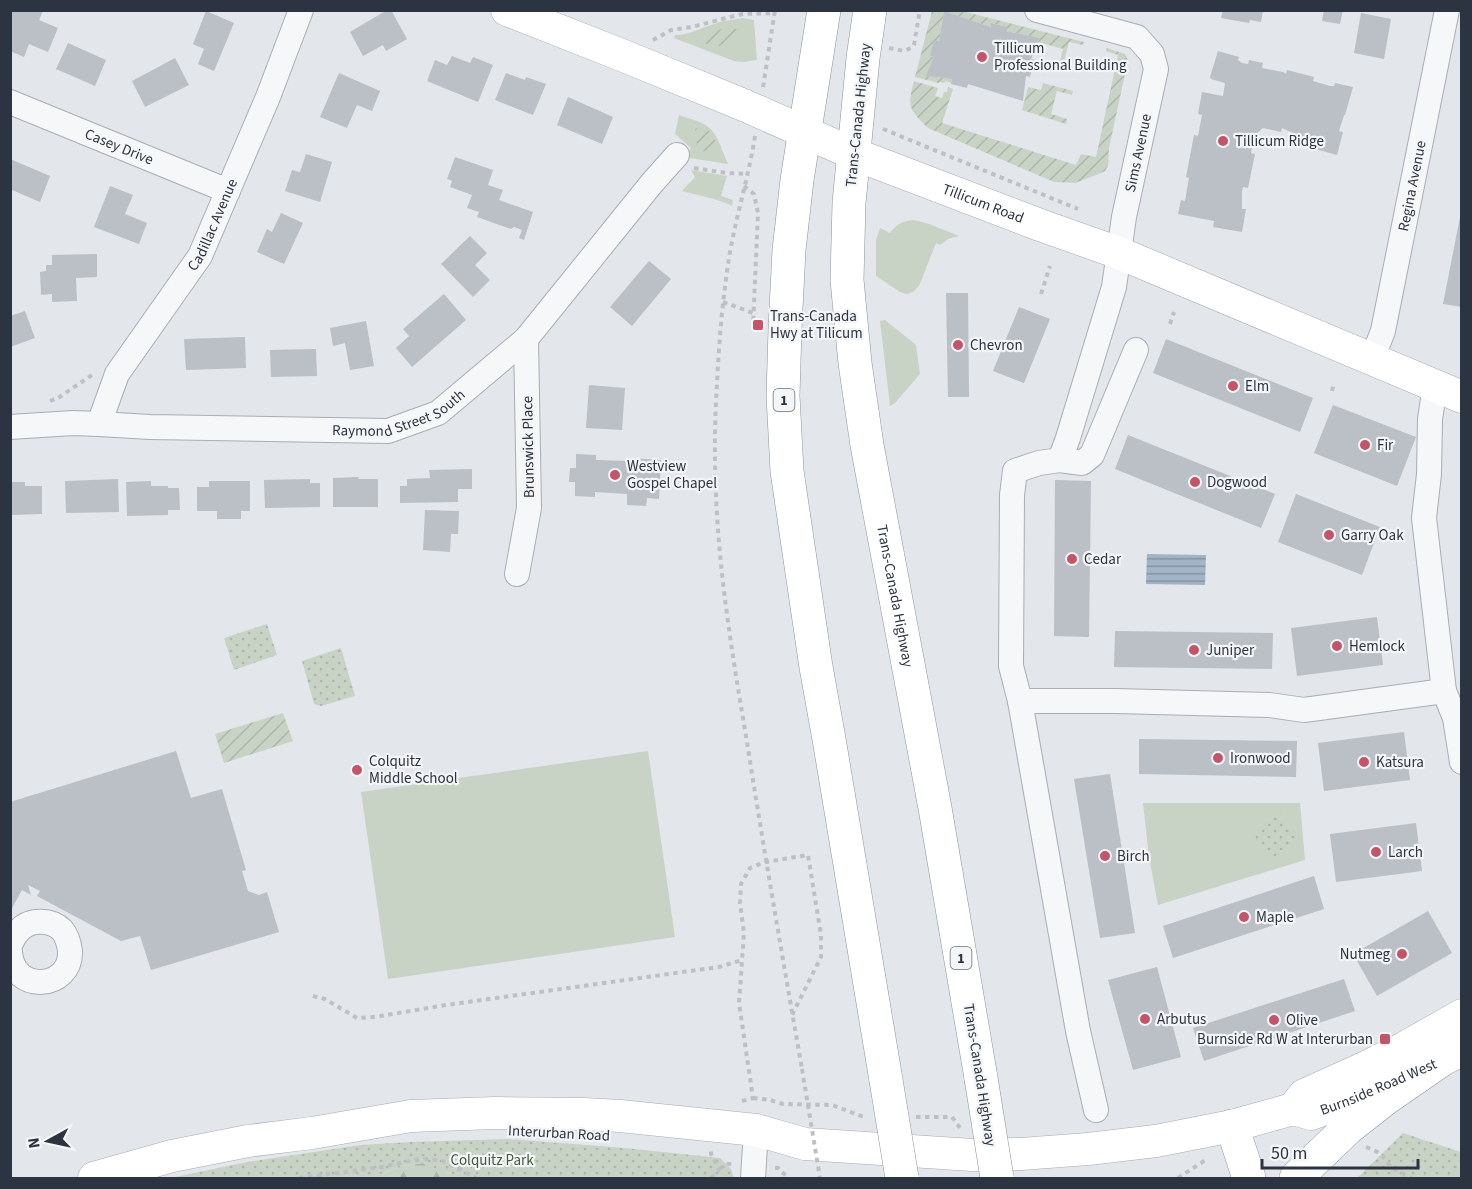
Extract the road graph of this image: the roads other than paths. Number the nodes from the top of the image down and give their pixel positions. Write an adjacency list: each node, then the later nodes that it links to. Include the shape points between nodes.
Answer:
1 (301, 10): 11 (street, Cadillac Avenue)
2 (507, 10): 8 (main road, Tillicum Road)
3 (824, 10): 8 (highway, 1)
4 (870, 10): 9 (highway, Trans-Canada Highway / 1)
5 (1037, 10): 12 (street, Sims Avenue, via 1137,37 1152,54 1156,69)
6 (1447, 10): 15 (street, Regina Avenue, via 1383,331)
7 (10, 102): 11 (street, Casey Drive)
8 (805, 132): 9 (main road, Tillicum Road); 35 (highway, 1, bridge, via 789,250 783,396 787,471)
9 (854, 154): 12 (main road, Tillicum Road); 36 (highway, Trans-Canada Highway / 1, bridge, via 847,280 855,363)
10 (677, 155): 13 (street, Raymond Street South)
11 (228, 191): 17 (street, Cadillac Avenue, via 200,256 117,374)
12 (1119, 253): 15 (main road, Tillicum Road); 19 (street, Sims Avenue, via 1114,287)
13 (526, 339): 17 (street, Raymond Street South, via 438,413 388,431); 20 (street, Brunswick Place, via 529,508)
14 (1136, 350): 19 (street, via 1092,455 1082,464)
15 (1372, 359): 16 (main road, Tillicum Road)
16 (1448, 392): 21 (street, via 1430,419 1424,518)
17 (99, 424): 18 (street, Raymond Street South)
18 (10, 427)
19 (1060, 460): 22 (street, via 1014,471 1011,666)
20 (519, 564)
21 (1444, 691): 22 (street, via 1304,710 1269,705); 23 (street, via 1455,718)
22 (1020, 701): 30 (street, via 1078,1031)
23 (1461, 762)
24 (10, 945): 26 (street, via 17,931 31,923 47,922 61,929 69,942 70,958 57,977 34,982)
25 (10, 952): 26 (street)
26 (15, 978)
27 (1461, 1015): 29 (main road, via 1384,1058 1304,1095)
28 (1451, 1056): 29 (main road, Burnside Road West, via 1311,1114); 38 (highway, via 1348,1128)
29 (1293, 1109): 31 (main road)
30 (1096, 1110)
31 (1232, 1126): 33 (main road, via 1156,1141 1022,1154 926,1153 805,1144); 37 (highway)
32 (312, 1133): 33 (main road, Interurban Road, via 539,1131); 33 (main road, via 411,1116 514,1112 620,1116 712,1126); 34 (main road, via 248,1140 172,1156)
33 (754, 1153)
34 (94, 1179)
35 (902, 1179)
36 (997, 1179)
37 (1249, 1179)
38 (1296, 1179)

